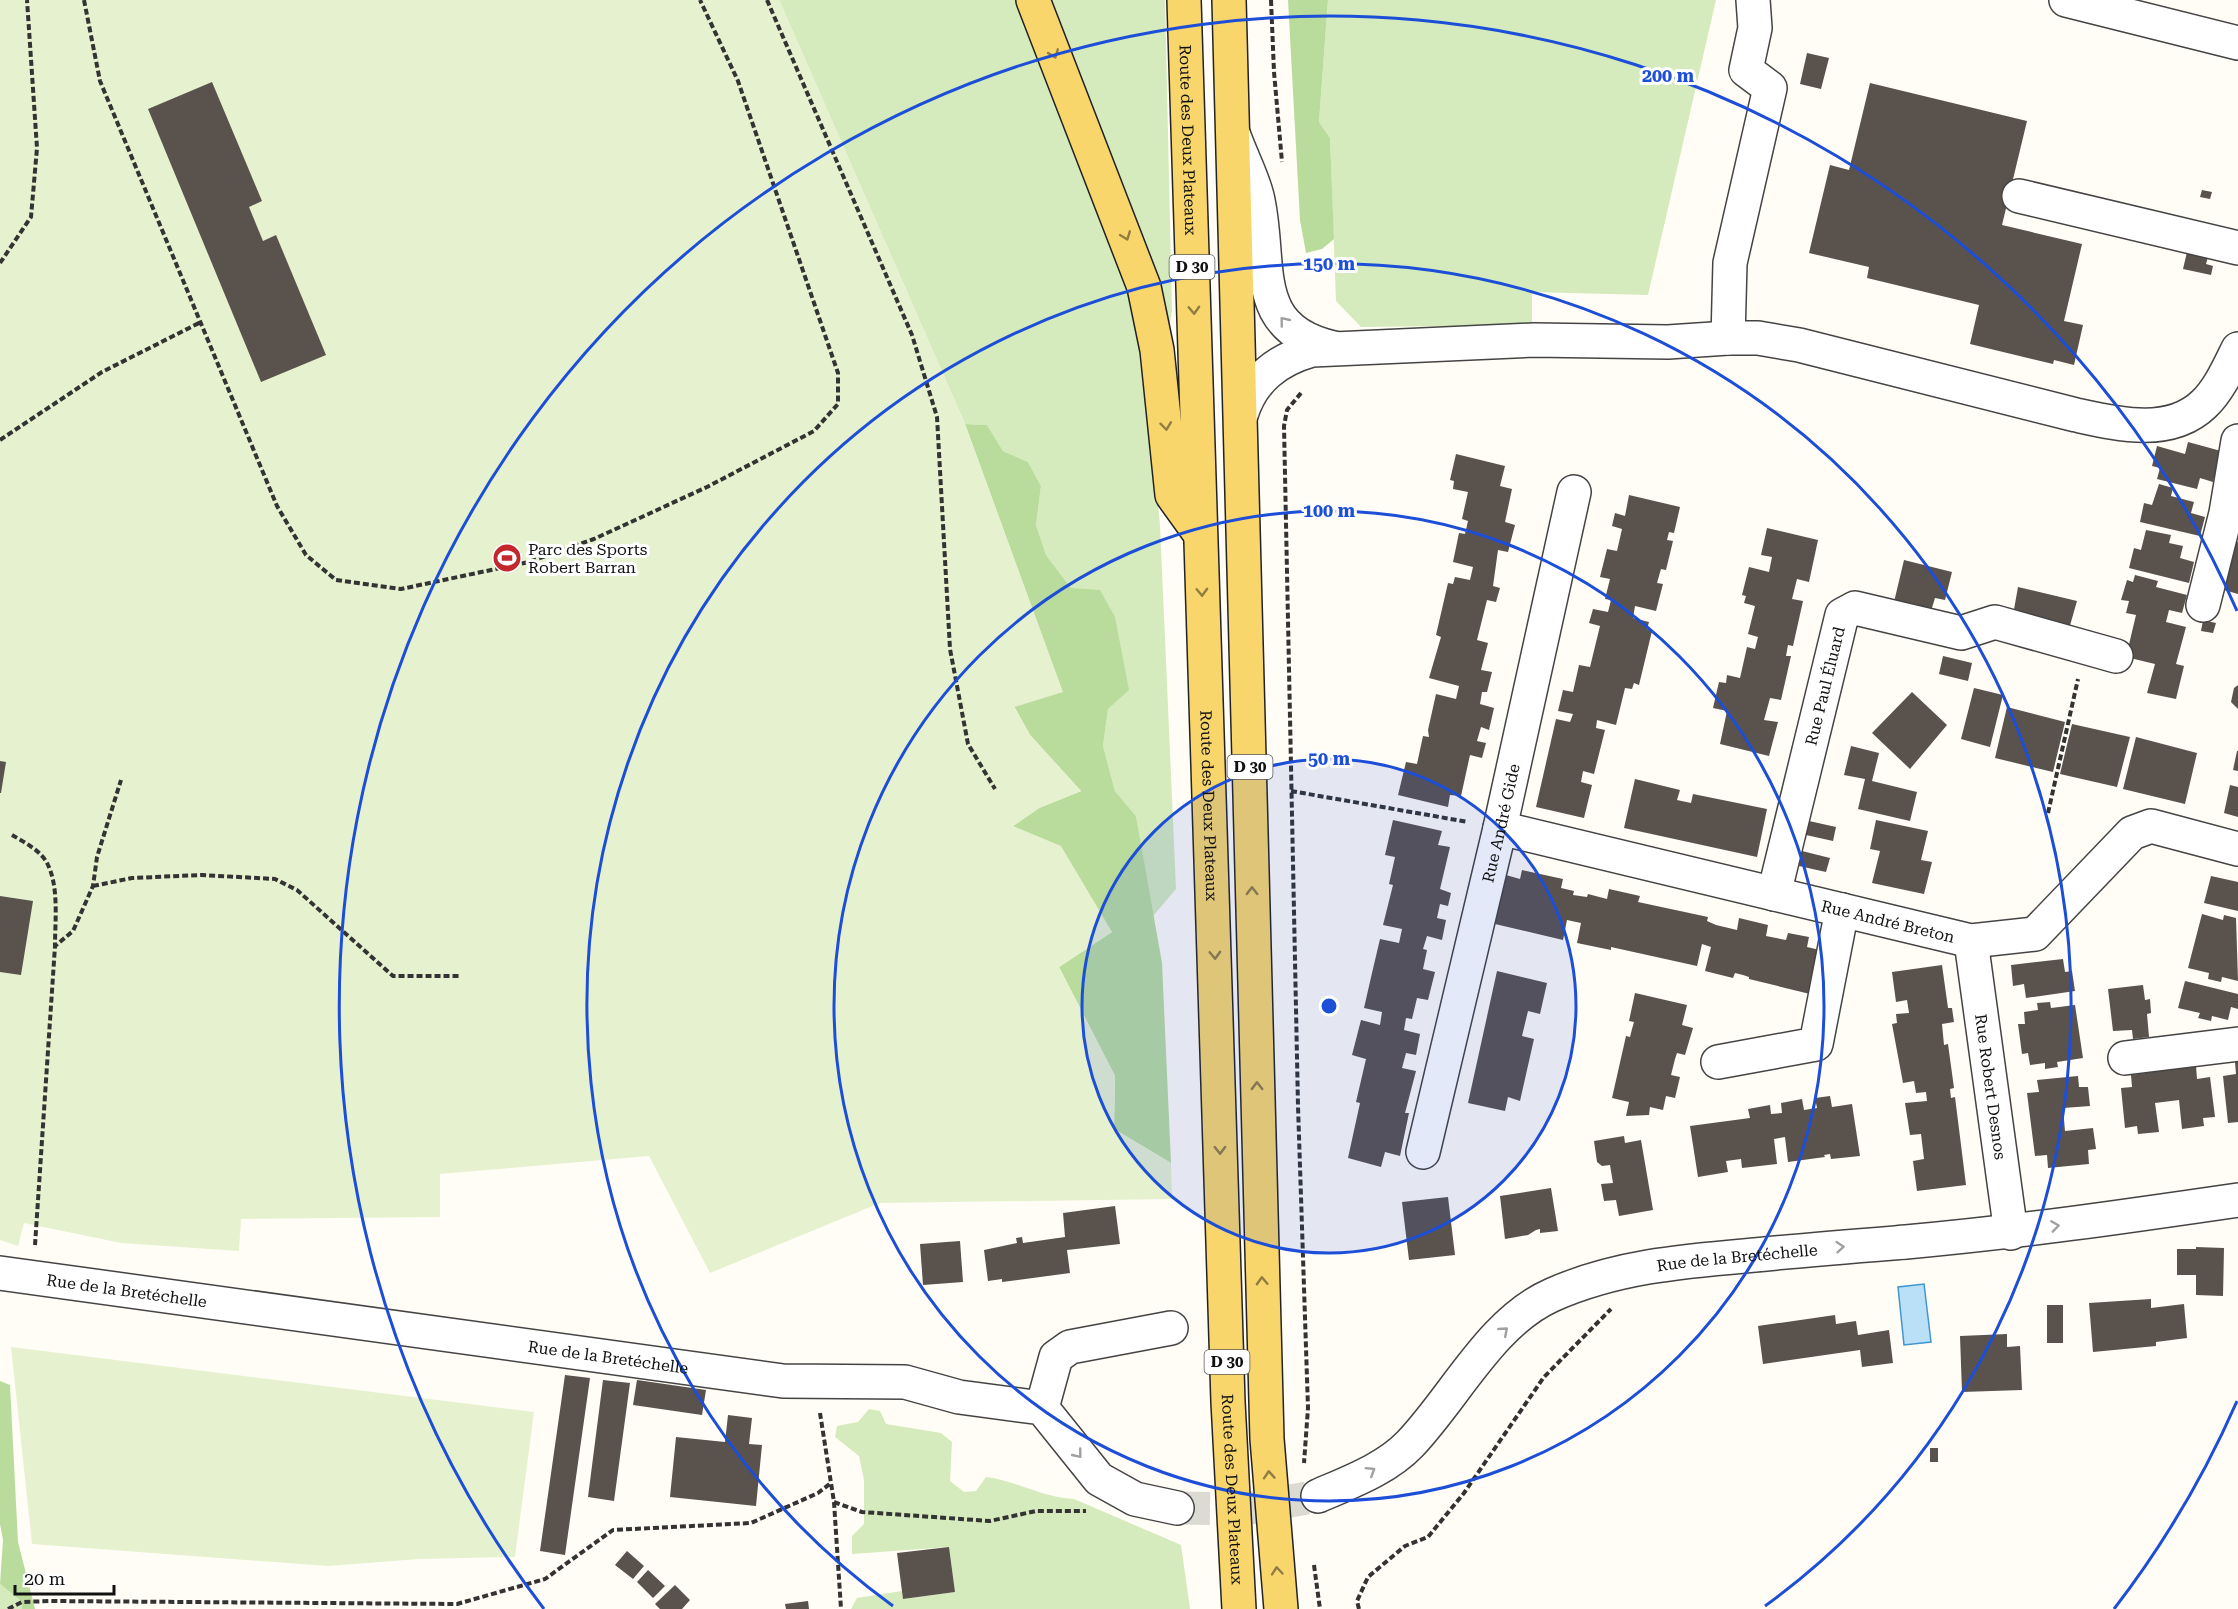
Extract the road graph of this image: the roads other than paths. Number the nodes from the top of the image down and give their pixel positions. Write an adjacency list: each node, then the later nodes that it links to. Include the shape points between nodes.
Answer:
1 (1033, 0): 18 (main road, one-way to 18, via 1144,287 1157,350 1172,495)
2 (1184, 0): 18 (main road, Route des Deux Plateaux / D 30, one-way to 18)
3 (1229, 0): 8 (main road, D 30)
4 (1771, 0): 6 (street)
5 (2066, 0): 7 (street)
6 (1754, 14): 11 (street, via 1746,70 1770,88 1730,263)
7 (2238, 43)
8 (1233, 135): 12 (street, one-way to 8, via 1301,337 1284,324 1273,307 1266,286 1257,195); 14 (main road, D 30)
9 (2019, 196): 10 (street)
10 (2238, 248)
11 (1728, 338): 12 (street); 13 (street, via 1799,345 2121,425 2180,419 2204,404)
12 (1334, 348): 14 (street, via 1297,354 1269,370 1253,387)
13 (2238, 349)
14 (1241, 415): 38 (main road, D 30, one-way to 14, via 1266,1438)
15 (2238, 441): 17 (street)
16 (1574, 492): 21 (street, Rue André Gide)
17 (2232, 514): 19 (street)
18 (1200, 534): 37 (main road, Route des Deux Plateaux / D 30, one-way to 37, via 1229,1450)
19 (2203, 605)
20 (2116, 656): 23 (street, Rue Paul Éluard, via 1995,622 1961,633 1855,608 1842,615)
21 (1500, 828): 23 (street, Rue André Breton); 29 (street, Rue André Gide)
22 (2238, 849): 25 (street, Rue André Breton, via 2151,826 2132,832 2035,934)
23 (1774, 894): 24 (street, Rue André Breton)
24 (1842, 910): 25 (street, Rue André Breton); 28 (street, via 1816,1044)
25 (1971, 941): 31 (street, Rue Robert Desnos)
26 (2238, 1044): 27 (street)
27 (2125, 1058)
28 (1718, 1062)
29 (1423, 1152)
30 (2238, 1200): 31 (street, Rue de la Bretéchelle, one-way to 30)
31 (2011, 1233): 35 (street, Rue de la Bretéchelle, one-way to 31, via 1368,1474 1408,1446 1494,1340 1550,1295 1615,1273 1678,1261)
32 (0, 1274): 34 (street, Rue de la Bretéchelle, via 783,1381 905,1382 959,1397)
33 (1171, 1329): 34 (street, via 1070,1347 1056,1357)
34 (1041, 1408): 36 (street, one-way to 36, via 1099,1479 1135,1498)
35 (1311, 1484)
36 (1178, 1508)
37 (1239, 1609)
38 (1281, 1609)

